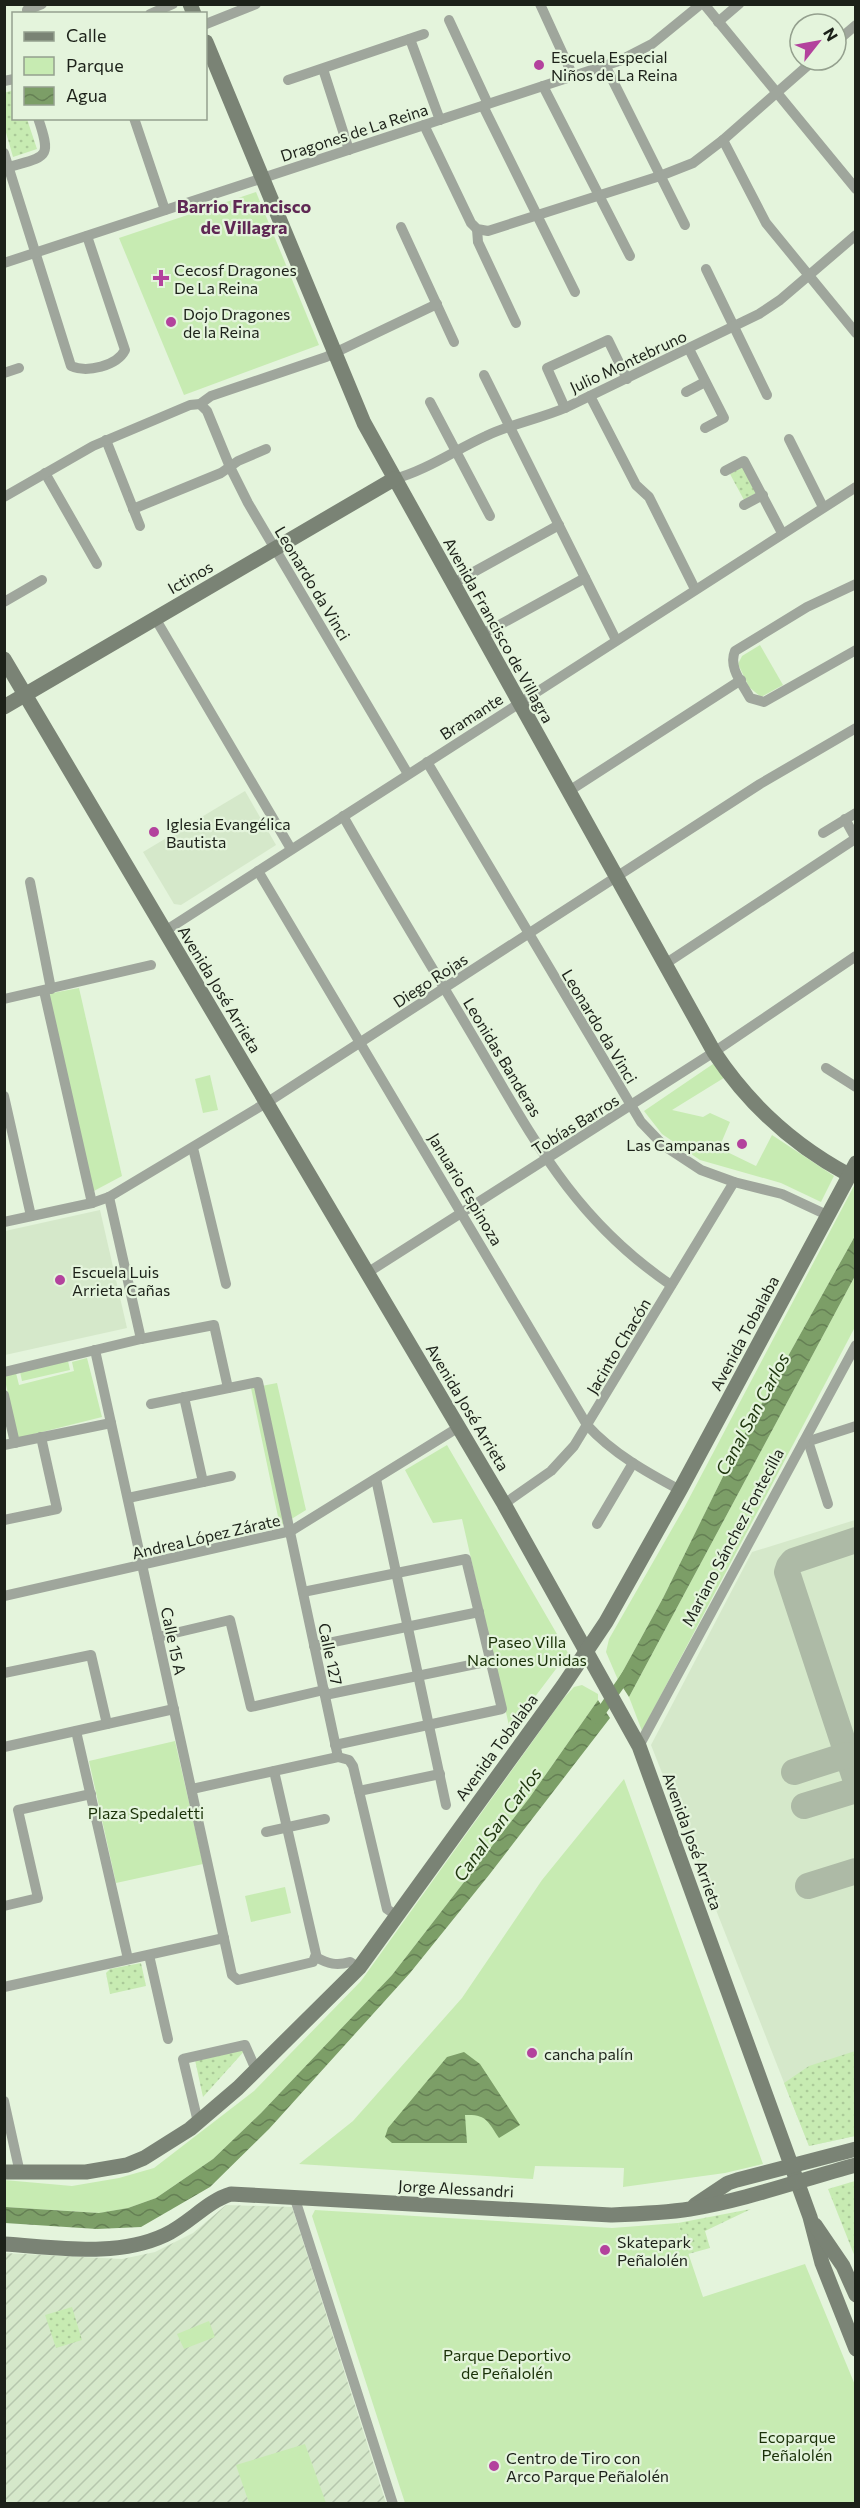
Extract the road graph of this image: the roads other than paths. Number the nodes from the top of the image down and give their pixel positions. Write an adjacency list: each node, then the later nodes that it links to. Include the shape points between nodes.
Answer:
1 (42, 4): 7 (street)
2 (173, 4): 8 (street)
3 (256, 4): 11 (street)
4 (540, 4): 18 (street)
5 (702, 4): 10 (street); 15 (street, Dragones de La Reina, via 652,44)
6 (739, 4): 10 (street)
7 (27, 10)
8 (155, 12)
9 (449, 20): 22 (street)
10 (718, 22): 21 (street)
11 (207, 24)
12 (424, 34): 13 (street)
13 (410, 39): 16 (street); 25 (street)
14 (207, 44): 32 (main road, Avenida Francisco de Villagra)
15 (605, 65): 18 (street, Dragones de La Reina); 31 (street)
16 (323, 69): 19 (street); 28 (street)
17 (800, 72): 21 (street)
18 (573, 76): 20 (street, Dragones de La Reina)
19 (288, 80)
20 (543, 86): 22 (street, Dragones de La Reina); 34 (street)
21 (776, 92): 27 (street); 33 (street)
22 (485, 105): 25 (street, Dragones de La Reina); 36 (street)
23 (39, 120): 30 (street, via 46,150 41,157)
24 (135, 120): 35 (street)
25 (440, 120): 26 (street, Dragones de La Reina)
26 (424, 125): 28 (street, Dragones de La Reina); 39 (street)
27 (723, 140): 31 (street, via 693,163); 46 (street, via 766,223)
28 (349, 150): 32 (street, Dragones de La Reina)
29 (4, 153): 30 (street)
30 (9, 167): 42 (street)
31 (660, 176): 34 (street); 37 (street)
32 (262, 179): 35 (street, Dragones de La Reina); 54 (main road, Avenida Francisco de Villagra)
33 (855, 189)
34 (599, 195): 36 (street); 43 (street)
35 (165, 210): 41 (street, Dragones de La Reina)
36 (537, 215): 39 (street, via 488,231); 47 (street)
37 (685, 225)
38 (401, 227): 48 (street)
39 (477, 229): 49 (street, via 477,238)
40 (855, 235): 46 (street, Julio Montebruno)
41 (87, 236): 42 (street, Dragones de La Reina); 42 (street, via 125,350 115,360 95,369 71,366)
42 (35, 253): 44 (street, Dragones de La Reina)
43 (630, 256)
44 (4, 263)
45 (706, 269): 50 (street)
46 (808, 276): 50 (street, Julio Montebruno, via 771,306); 51 (street)
47 (575, 292)
48 (437, 304): 52 (street); 54 (street)
49 (516, 323)
50 (735, 327): 53 (street, Julio Montebruno); 61 (street)
51 (855, 333)
52 (454, 342)
53 (689, 350): 58 (street, Julio Montebruno); 59 (street)
54 (334, 353): 64 (street, via 211,396); 75 (main road, Avenida Francisco de Villagra, via 364,423)
55 (19, 368): 56 (street)
56 (4, 373)
57 (484, 375): 66 (street)
58 (627, 379): 62 (street, Julio Montebruno); 65 (street, via 608,340 547,368)
59 (705, 382): 60 (street); 67 (street, via 724,418)
60 (686, 392)
61 (767, 395)
62 (590, 396): 65 (street, Julio Montebruno); 92 (street, via 636,485 650,497)
63 (430, 402): 71 (street)
64 (200, 404): 69 (street); 72 (street, Leonardo da Vinci, via 207,411)
65 (565, 408): 66 (street, Julio Montebruno)
66 (510, 427): 71 (street, Julio Montebruno); 83 (street)
67 (705, 428)
68 (789, 439): 80 (street)
69 (106, 440): 74 (street); 81 (street)
70 (266, 449): 72 (street)
71 (456, 452): 75 (street, Julio Montebruno); 82 (street)
72 (230, 466): 81 (street); 86 (street, Leonardo da Vinci)
73 (726, 471): 77 (street, via 744,461)
74 (45, 473): 78 (street); 87 (street)
75 (394, 479): 86 (main road, Ictinos); 90 (main road, Avenida Francisco de Villagra)
76 (855, 487): 80 (street, Bramante)
77 (762, 495): 79 (street); 85 (street)
78 (4, 497)
79 (744, 505)
80 (823, 507): 85 (street, Bramante)
81 (133, 509): 84 (street)
82 (490, 516)
83 (559, 525): 88 (street); 90 (street)
84 (140, 526)
85 (782, 533): 92 (street, Bramante)
86 (275, 548): 94 (main road, Ictinos); 105 (street, Leonardo da Vinci)
87 (98, 564)
88 (585, 578): 95 (street); 96 (street)
89 (42, 580): 93 (street)
90 (452, 584): 95 (main road, Avenida Francisco de Villagra)
91 (855, 584): 99 (street, via 735,651 734,669)
92 (695, 589): 96 (street, Bramante)
93 (4, 602)
94 (155, 618): 100 (main road, Ictinos); 112 (street)
95 (481, 636): 101 (main road, Avenida Francisco de Villagra)
96 (616, 640): 101 (street, Bramante)
97 (855, 650): 99 (street, via 764,702 750,698)
98 (4, 659): 100 (main road, Avenida José Arrieta)
99 (741, 680): 106 (street)
100 (25, 694): 102 (main road, Ictinos); 116 (main road, Avenida José Arrieta)
101 (519, 703): 104 (street, Bramante); 106 (main road, Avenida Francisco de Villagra)
102 (4, 707)
103 (855, 728): 114 (street, Diego Rojas, via 760,784)
104 (427, 762): 105 (street, Bramante); 117 (street, Leonardo da Vinci)
105 (408, 774): 108 (street, Bramante)
106 (568, 791): 114 (main road, Avenida Francisco de Villagra)
107 (855, 813): 109 (street)
108 (342, 816): 112 (street, Bramante); 121 (street, Leonidas Banderas)
109 (845, 819): 110 (street); 111 (street)
110 (823, 833)
111 (855, 839): 120 (street)
112 (291, 849): 113 (street, Bramante)
113 (258, 871): 116 (street, Bramante); 124 (street, Januario Espinoza)
114 (617, 878): 117 (street, Diego Rojas); 120 (main road, Avenida Francisco de Villagra)
115 (30, 882): 122 (street)
116 (165, 931): 129 (main road, Avenida José Arrieta)
117 (528, 935): 121 (street, Diego Rojas); 130 (street, Leonardo da Vinci)
118 (855, 956): 125 (street, Tobías Barros)
119 (151, 964): 122 (street)
120 (665, 964): 125 (main road, Avenida Francisco de Villagra)
121 (445, 989): 124 (street, Diego Rojas); 132 (street, Leonidas Banderas)
122 (47, 990): 123 (street); 136 (street)
123 (4, 999)
124 (362, 1042): 129 (street, Diego Rojas); 137 (street, Januario Espinoza)
125 (714, 1052): 130 (street, Tobías Barros); 133 (main road, Avenida Francisco de Villagra, via 744,1093 771,1120 810,1152)
126 (826, 1068): 127 (street)
127 (855, 1087)
128 (4, 1096): 139 (street)
129 (267, 1103): 131 (street, Diego Rojas); 141 (main road, Avenida José Arrieta)
130 (630, 1106): 132 (street, Tobías Barros); 134 (street, Leonardo da Vinci, via 652,1134 677,1155 701,1170)
131 (193, 1148): 135 (street, Diego Rojas); 142 (street)
132 (546, 1160): 137 (street, Tobías Barros); 143 (street, Leonidas Banderas, via 599,1226)
133 (852, 1169): 138 (main road, Avenida Tobalaba)
134 (734, 1182): 138 (street, Leonardo da Vinci, via 782,1194); 143 (street, Jacinto Chacón)
135 (109, 1197): 136 (street, Diego Rojas); 144 (street)
136 (92, 1203): 139 (street, Diego Rojas)
137 (462, 1213): 141 (street, Tobías Barros); 153 (street, Januario Espinoza)
138 (827, 1215): 163 (main road, Avenida Tobalaba)
139 (31, 1216): 140 (street, Diego Rojas)
140 (4, 1222)
141 (367, 1273): 155 (main road, Avenida José Arrieta)
142 (226, 1284)
143 (671, 1285): 153 (street, Jacinto Chacón)
144 (141, 1339): 146 (street); 148 (street, via 214,1325)
145 (855, 1345): 157 (street, Mariano Sánchez Fontecilla)
146 (95, 1350): 147 (street); 152 (street, Calle 15 A)
147 (4, 1372)
148 (228, 1388): 150 (street); 169 (street, Calle 127, via 258,1382)
149 (4, 1395): 158 (street)
150 (184, 1397): 151 (street); 162 (street)
151 (151, 1404)
152 (111, 1422): 156 (street); 164 (street, Calle 15 A)
153 (587, 1425): 159 (street, Januario Espinoza); 165 (street, Jacinto Chacón, via 551,1472)
154 (855, 1426): 157 (street)
155 (459, 1428): 161 (street, Andrea López Zárate); 165 (main road, Avenida José Arrieta)
156 (41, 1437): 158 (street); 167 (street, via 57,1509)
157 (806, 1442): 166 (street); 188 (street, Mariano Sánchez Fontecilla)
158 (10, 1444)
159 (633, 1463): 163 (street, Januario Espinoza); 168 (street)
160 (231, 1476): 162 (street)
161 (376, 1479): 169 (street, Andrea López Zárate); 171 (street)
162 (203, 1482): 164 (street)
163 (680, 1490): 178 (main road, Avenida Tobalaba)
164 (128, 1498): 170 (street, Calle 15 A)
165 (504, 1504): 178 (main road, Avenida José Arrieta)
166 (828, 1504)
167 (4, 1520)
168 (597, 1524)
169 (291, 1532): 170 (street, Andrea López Zárate); 172 (street, Calle 127)
170 (142, 1566): 173 (street, Andrea López Zárate); 176 (street, Calle 15 A)
171 (396, 1573): 172 (street); 174 (street, via 466,1558); 175 (street)
172 (303, 1592): 177 (street, Calle 127)
173 (4, 1596)
174 (479, 1612): 175 (street); 179 (street)
175 (408, 1627): 177 (street); 181 (street)
176 (158, 1637): 182 (street, via 230,1620 251,1707); 183 (street, Calle 15 A)
177 (314, 1646): 182 (street, Calle 127)
178 (587, 1651): 188 (main road, Avenida José Arrieta); 201 (main road, Avenida Tobalaba)
179 (490, 1661): 181 (street); 185 (street, via 502,1709)
180 (4, 1673): 184 (street, via 92,1655)
181 (418, 1676): 182 (street); 185 (street)
182 (324, 1692): 187 (street, Calle 127)
183 (174, 1709): 184 (street); 193 (street, Calle 15 A)
184 (107, 1724): 186 (street)
185 (429, 1725): 187 (street); 192 (street)
186 (76, 1731): 189 (street); 195 (street)
187 (335, 1745): 190 (street, Calle 127)
188 (639, 1746): 213 (main road, Avenida José Arrieta)
189 (4, 1747)
190 (338, 1757): 191 (street); 194 (street, Calle 127, via 349,1760 353,1766)
191 (274, 1771): 193 (street); 198 (street)
192 (440, 1774): 194 (street); 196 (street)
193 (192, 1789): 202 (street, Calle 15 A)
194 (359, 1791): 201 (street, Calle 127, via 387,1909)
195 (91, 1794): 200 (street, via 18,1810 38,1898); 205 (street)
196 (447, 1805)
197 (325, 1819): 198 (street)
198 (286, 1828): 199 (street); 204 (street)
199 (266, 1832)
200 (4, 1906)
201 (397, 1916): 206 (main road, Avenida Tobalaba)
202 (224, 1938): 203 (street); 204 (street, Calle 15 A, via 232,1975 238,1980 313,1962)
203 (149, 1955): 205 (street); 208 (street)
204 (316, 1957): 206 (street, via 339,1965 350,1962)
205 (128, 1959): 207 (street)
206 (359, 1968): 209 (main road, Avenida Tobalaba)
207 (4, 1987)
208 (168, 2039)
209 (256, 2070): 211 (main road, Avenida Tobalaba); 211 (street, via 245,2045 183,2059)
210 (4, 2102): 216 (street)
211 (198, 2122): 216 (main road, Avenida Tobalaba, via 168,2144 127,2165 86,2172)
212 (855, 2149): 213 (main road, Jorge Alessandri)
213 (790, 2165): 217 (main road, Avenida José Arrieta); 219 (main road, Jorge Alessandri, via 728,2183)
214 (855, 2165): 217 (main road, Jorge Alessandri)
215 (4, 2172): 216 (main road, Avenida Tobalaba)
216 (20, 2173)
217 (795, 2181): 219 (main road, Jorge Alessandri); 220 (main road, Avenida José Arrieta)
218 (294, 2196): 219 (main road, Jorge Alessandri, via 611,2215); 221 (main road, Jorge Alessandri, via 224,2196 174,2230 141,2244 105,2248); 224 (street)
219 (687, 2209)
220 (810, 2217): 222 (main road, Avenida José Arrieta, via 843,2266); 223 (main road, Avenida José Arrieta, via 822,2263)
221 (4, 2244)
222 (855, 2295)
223 (855, 2349)
224 (393, 2504)

